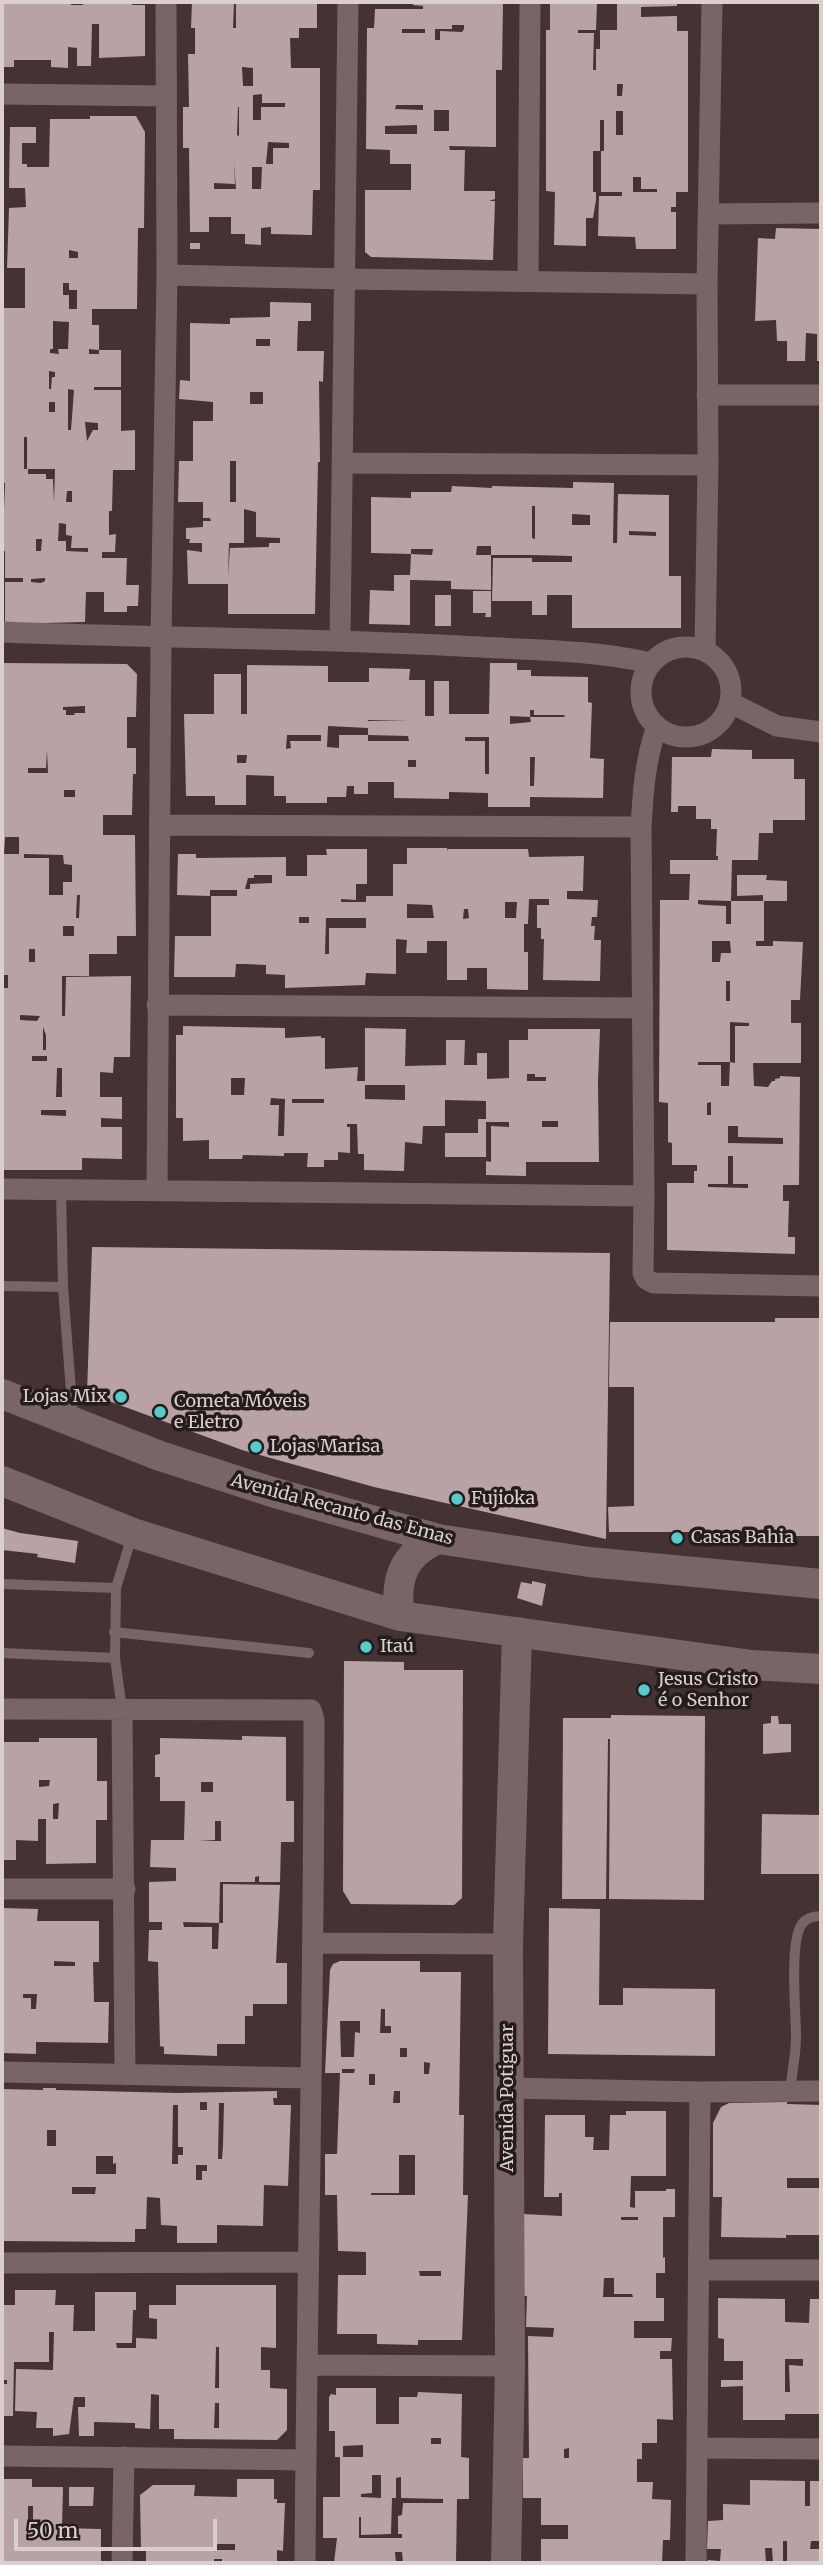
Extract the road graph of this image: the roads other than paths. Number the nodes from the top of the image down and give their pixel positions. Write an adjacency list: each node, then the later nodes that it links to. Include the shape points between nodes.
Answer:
1 (166, 2): 6 (street)
2 (348, 2): 10 (street)
3 (530, 2): 11 (street)
4 (712, 2): 8 (street)
5 (2, 94): 6 (street)
6 (166, 96): 9 (street)
7 (821, 213): 8 (street)
8 (709, 214): 12 (street)
9 (167, 275): 10 (street); 18 (street)
10 (345, 279): 11 (street); 15 (street)
11 (528, 280): 12 (street)
12 (707, 284): 13 (street)
13 (707, 395): 14 (street); 16 (street)
14 (821, 396)
15 (344, 463): 16 (street); 19 (street)
16 (708, 465): 20 (street)
17 (2, 632): 18 (street)
18 (161, 638): 19 (street); 25 (street)
19 (340, 639): 21 (street, via 604,655)
20 (705, 650): 21 (street, via 685,646 666,651); 22 (street, via 721,663 731,682)
21 (651, 663): 23 (street, via 641,684 643,707)
22 (731, 703): 23 (street, via 720,723 701,735 678,736); 24 (street, via 777,726)
23 (657, 726): 26 (street, via 644,776)
24 (821, 732)
25 (160, 825): 26 (street); 27 (street)
26 (641, 827): 28 (street)
27 (158, 1005): 28 (street); 31 (street)
28 (643, 1008): 32 (street)
29 (2, 1189): 30 (street)
30 (61, 1189): 31 (street); 35 (lane)
31 (158, 1190): 32 (street)
32 (644, 1196): 34 (street, via 643,1273 653,1283)
33 (2, 1286): 35 (lane)
34 (821, 1286)
35 (63, 1287): 37 (lane)
36 (2, 1394): 37 (main road, Avenida Recanto das Emas)
37 (73, 1422): 40 (main road, Avenida Recanto das Emas, via 272,1493)
38 (2, 1482): 39 (main road)
39 (133, 1533): 43 (lane); 44 (main road)
40 (438, 1539): 42 (main road, Avenida Recanto das Emas, via 589,1562); 44 (main road, via 413,1554 404,1570 398,1590)
41 (2, 1584): 43 (lane)
42 (821, 1584)
43 (116, 1588): 45 (lane)
44 (400, 1616): 46 (main road)
45 (114, 1632): 48 (lane); 49 (lane)
46 (517, 1632): 50 (main road, via 752,1665); 57 (main road, Avenida Potiguar)
47 (2, 1653): 49 (lane)
48 (309, 1653)
49 (115, 1658): 52 (lane)
50 (821, 1669)
51 (2, 1709): 52 (street)
52 (122, 1710): 54 (street); 56 (street, via 311,1710)
53 (2, 1889): 54 (street)
54 (125, 1889): 59 (street)
55 (821, 1916): 62 (lane, via 804,1921 798,1937)
56 (314, 1943): 57 (street); 60 (street)
57 (508, 1944): 61 (main road, Avenida Potiguar)
58 (2, 2072): 59 (street)
59 (125, 2075): 60 (street)
60 (310, 2078): 65 (street)
61 (508, 2088): 64 (street); 70 (main road, Avenida Potiguar)
62 (790, 2091): 63 (street); 64 (street)
63 (821, 2091)
64 (700, 2092): 67 (street)
65 (308, 2262): 66 (street); 69 (street)
66 (2, 2263)
67 (700, 2270): 68 (street); 71 (street)
68 (821, 2270)
69 (309, 2365): 70 (street); 75 (street)
70 (510, 2366): 78 (main road, Avenida Potiguar)
71 (698, 2448): 72 (street); 79 (street)
72 (821, 2449)
73 (2, 2456): 74 (street)
74 (124, 2457): 75 (street); 76 (street)
75 (306, 2460): 77 (street)
76 (122, 2563)
77 (305, 2563)
78 (506, 2563)
79 (696, 2563)

